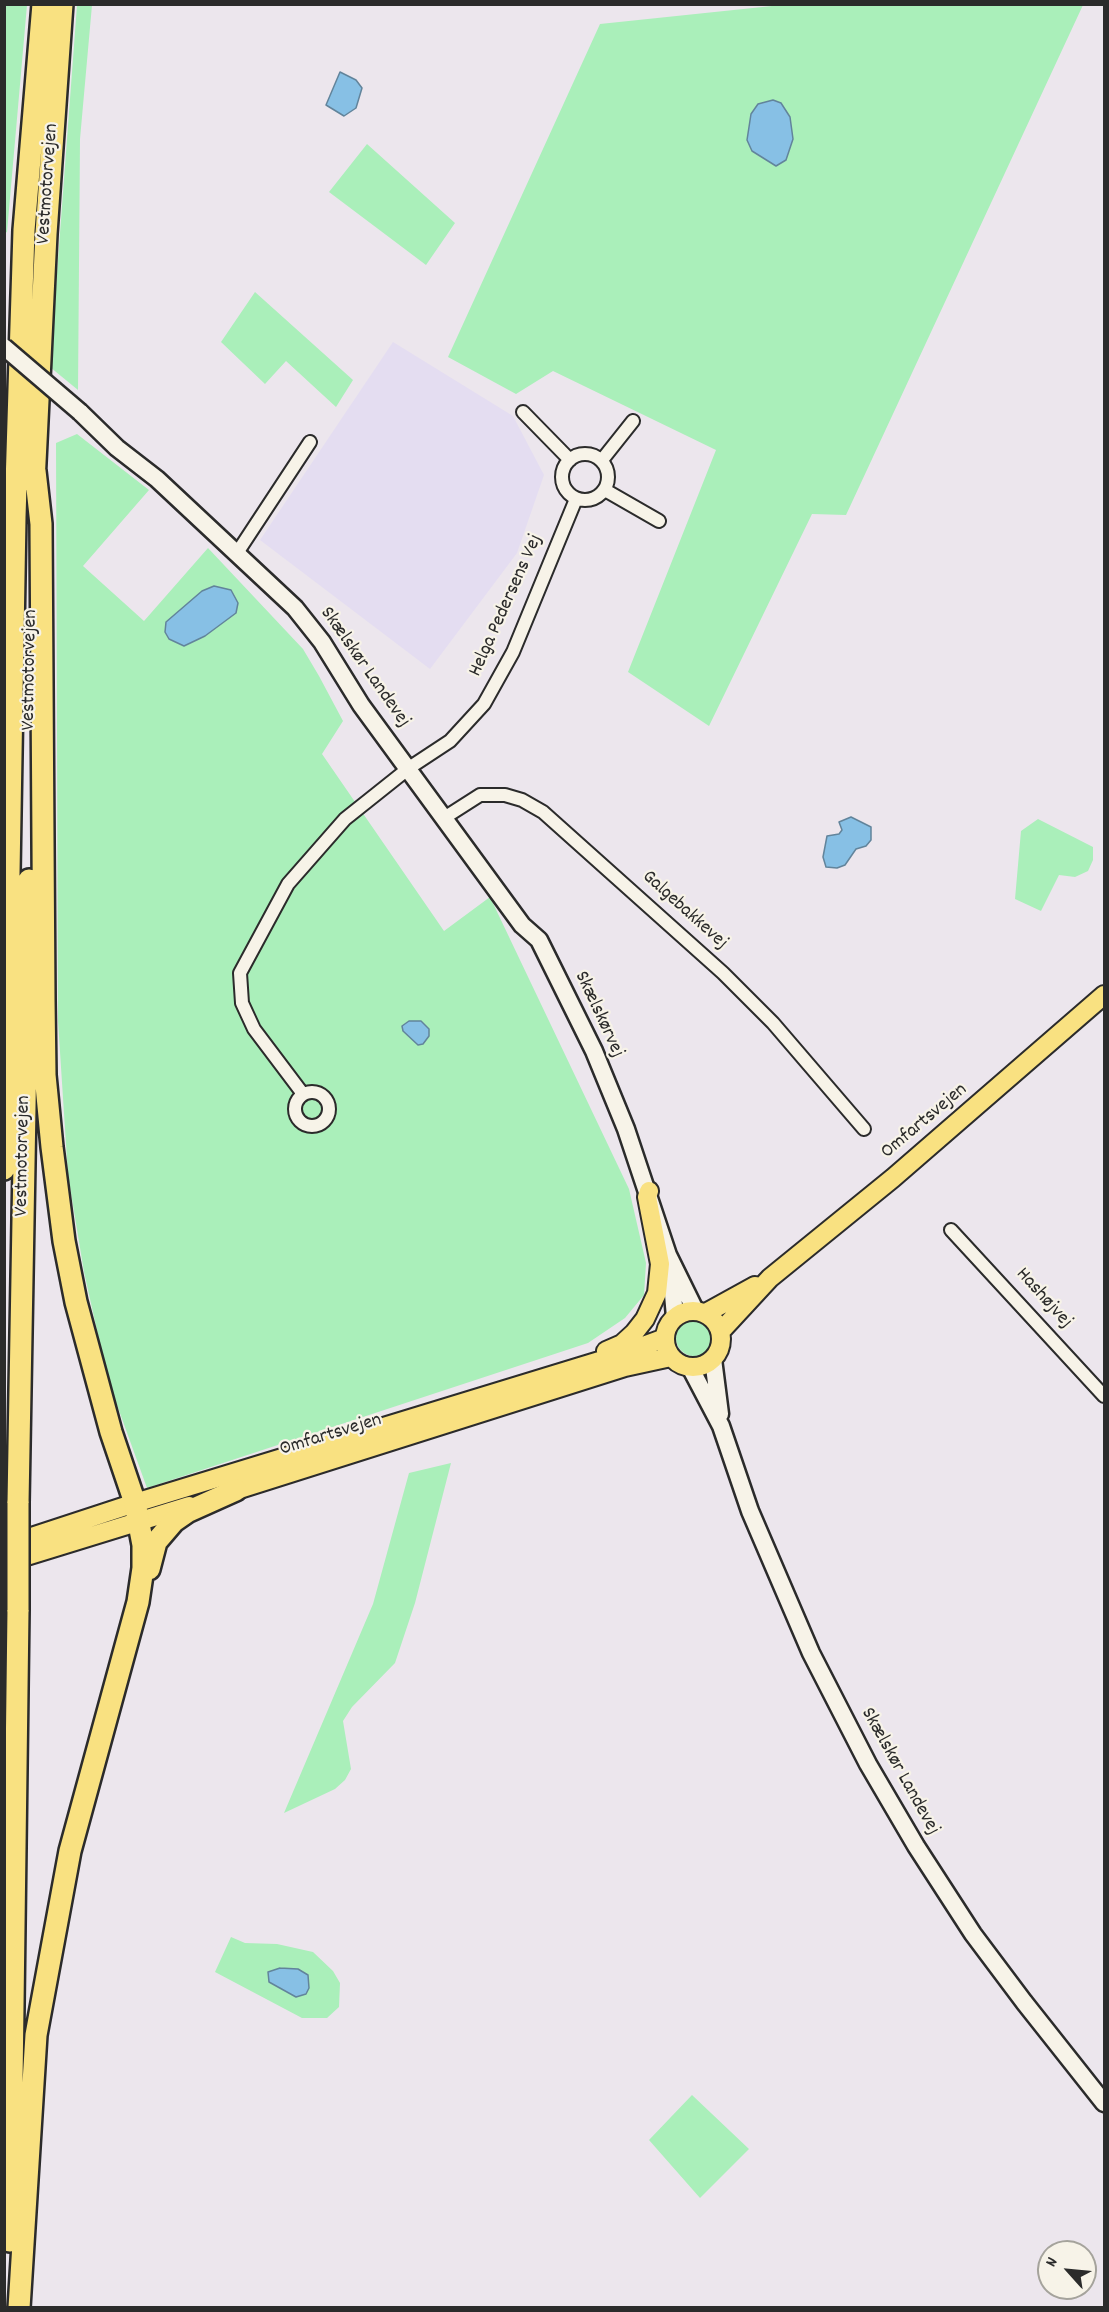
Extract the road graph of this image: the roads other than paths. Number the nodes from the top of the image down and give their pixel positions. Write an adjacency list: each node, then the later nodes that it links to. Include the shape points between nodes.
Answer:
1 (43, 4): 14 (highway, Vestmotorvejen, via 24,230)
2 (62, 4): 9 (highway, Vestmotorvejen)
3 (4, 347): 13 (street, Skælskør Landevej, bridge, via 83,415 136,453 155,478)
4 (523, 412): 7 (street)
5 (633, 421): 8 (street)
6 (310, 442): 13 (street)
7 (570, 460): 8 (street, via 584,454); 11 (street, via 563,469 562,481)
8 (602, 460): 10 (street, via 609,475)
9 (35, 471): 37 (highway, via 41,524 45,1075 52,1147 76,1302); 42 (highway, Vestmotorvejen, bridge)
10 (605, 490): 11 (street, via 592,500); 12 (street)
11 (576, 499): 16 (street, Helga Pedersens Vej, via 513,652 484,704 450,741)
12 (659, 521)
13 (237, 554): 16 (street, Skælskør Landevej, via 296,608)
14 (13, 639): 15 (highway); 21 (highway, Vestmotorvejen)
15 (4, 693)
16 (409, 768): 17 (street, Skælskør Landevej); 19 (street, Helga Pedersens Vej, via 345,819 288,884 240,973 242,1003 254,1029)
17 (444, 818): 20 (street, Galgebakkevej, via 480,795 505,795 543,812 723,973 773,1023); 22 (street, Skælskørvej, via 522,925 539,940 594,1051)
18 (1104, 995): 25 (main road, Omfartsvejen, via 893,1178)
19 (303, 1094)
20 (864, 1129)
21 (4, 1168)
22 (649, 1191): 24 (street, Skælskørvej); 33 (main road, via 659,1279 645,1319 622,1344)
23 (951, 1230): 34 (street, Hashøjvej)
24 (668, 1255): 26 (street, Skælskørvej); 27 (street, Skælskørvej)
25 (770, 1278): 26 (main road, Omfartsvejen); 28 (main road, Omfartsvejen)
26 (701, 1312): 27 (main road); 28 (main road, via 718,1324)
27 (675, 1317): 29 (main road)
28 (721, 1331): 31 (main road, via 721,1346)
29 (665, 1338): 30 (main road); 33 (main road, Omfartsvejen)
30 (671, 1357): 32 (main road); 36 (main road, Omfartsvejen, via 625,1367)
31 (713, 1359): 32 (main road); 35 (street, Skælskør Landevej)
32 (690, 1367): 35 (street, Skælskør Landevej)
33 (539, 1379): 37 (main road, Omfartsvejen)
34 (1104, 1396)
35 (721, 1426): 41 (street, Skælskør Landevej, via 780,1583 868,1764 974,1934)
36 (236, 1490): 37 (main road, Omfartsvejen); 40 (highway, via 187,1512 163,1531 151,1554 142,1607)
37 (137, 1513): 38 (main road, Omfartsvejen); 39 (main road); 40 (highway, via 143,1569)
38 (4, 1546)
39 (4, 1563)
40 (121, 1664): 43 (highway, via 70,1851 36,2035)
41 (1104, 2103)
42 (9, 2307)
43 (20, 2307)

